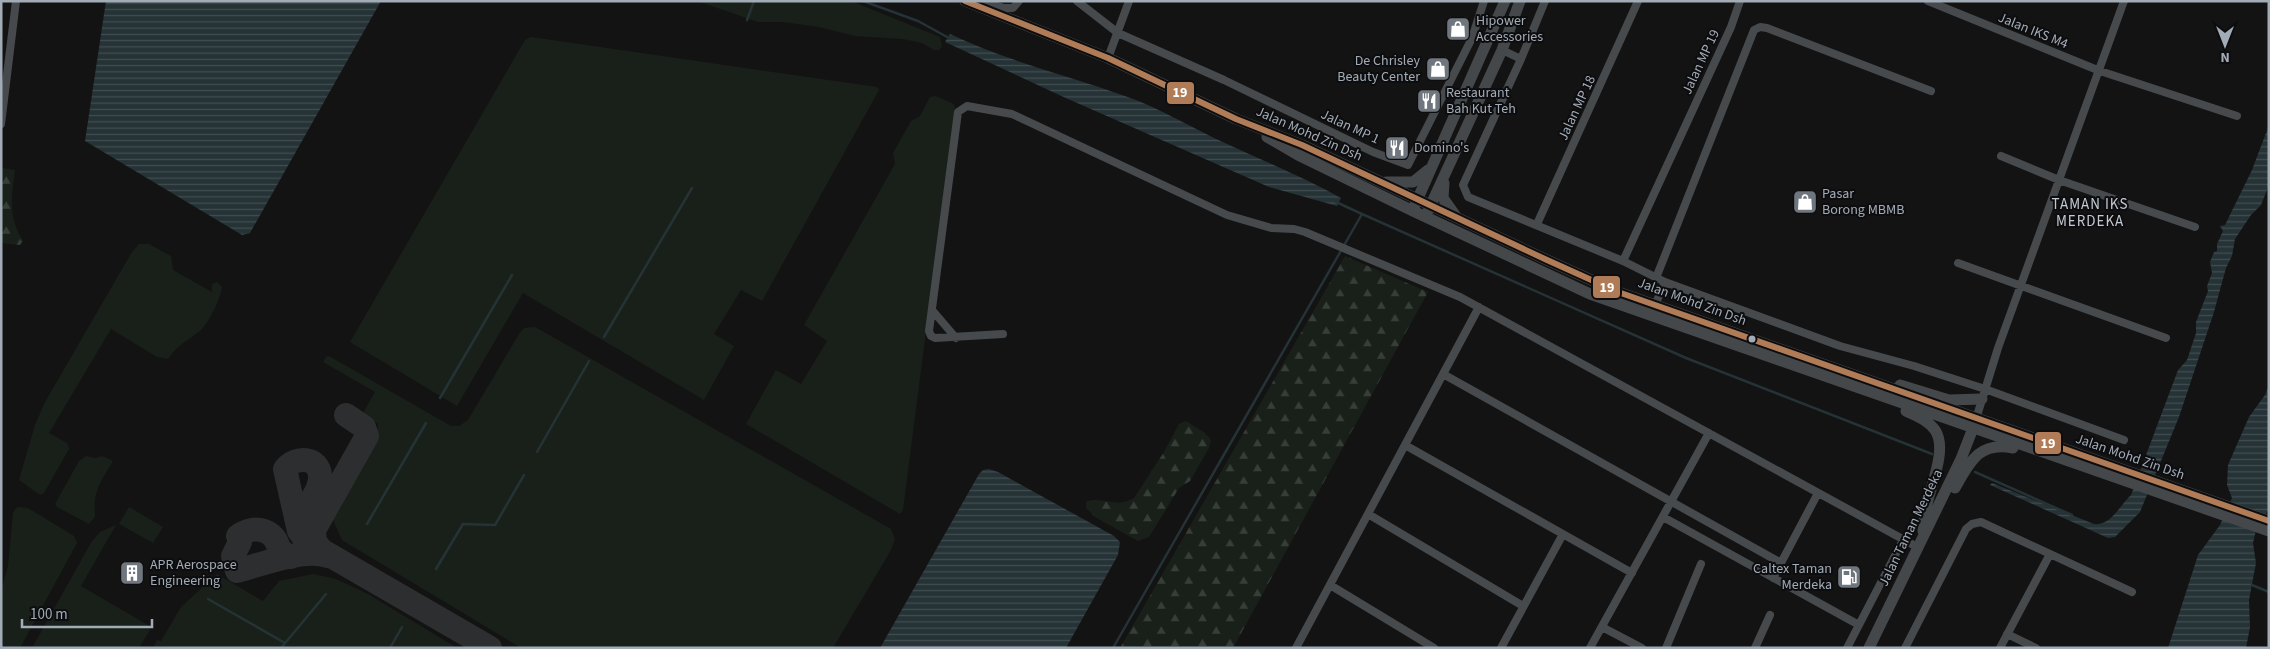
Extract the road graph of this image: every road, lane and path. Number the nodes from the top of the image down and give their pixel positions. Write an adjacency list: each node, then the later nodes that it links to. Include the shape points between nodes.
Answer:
1 (16, 1): 23 (street)
2 (965, 1): 17 (main road)
3 (982, 1): 4 (street, via 1004,8 1013,8)
4 (1019, 1)
5 (1077, 1): 15 (street)
6 (1129, 1): 15 (street)
7 (1484, 1): 15 (street, Jalan MP 1, via 1472,38 1408,165 1373,152)
8 (1505, 1): 25 (main road)
9 (1520, 1): 16 (main road)
10 (1545, 1): 18 (street)
11 (1638, 1): 34 (street, Jalan MP 18)
12 (1740, 1): 36 (street, Jalan MP 19)
13 (1928, 1): 19 (street, Jalan IKS M4)
14 (2124, 1): 19 (street)
15 (1118, 33): 17 (street)
16 (1502, 50): 18 (street); 26 (main road)
17 (1108, 58): 22 (main road)
18 (1521, 59): 34 (street, via 1463,185 1468,196)
19 (2100, 71): 21 (street, Jalan IKS M4); 27 (street)
20 (1931, 92): 38 (street, via 1767,28 1754,30)
21 (2237, 116)
22 (1236, 119): 28 (main road, Jalan Mohd Zin Dsh, via 1302,145); 31 (main road, Jalan Mohd Zin Dsh, via 1298,155)
23 (1, 124)
24 (2001, 156): 27 (street)
25 (1433, 164): 28 (main road, via 1420,178 1407,184); 29 (main road)
26 (1448, 164): 30 (main road); 33 (main road, via 1443,194 1446,204)
27 (2059, 180): 35 (street); 40 (street)
28 (1377, 181): 29 (main road, Jalan Mohd Zin Dsh)
29 (1418, 200): 30 (main road, Jalan Mohd Zin Dsh); 31 (main road)
30 (1431, 206): 32 (main road); 33 (main road, Jalan Mohd Zin Dsh)
31 (1413, 212): 32 (main road, Jalan Mohd Zin Dsh)
32 (1426, 217): 48 (main road, Jalan Mohd Zin Dsh, via 1590,294)
33 (1460, 220): 41 (main road, Jalan Mohd Zin Dsh)
34 (1537, 224): 36 (street)
35 (2195, 227)
36 (1623, 261): 38 (street)
37 (1958, 263): 40 (street)
38 (1656, 278): 39 (street)
39 (1664, 282): 41 (street); 49 (street, via 1855,351 1914,366)
40 (2022, 286): 46 (street); 49 (street)
41 (1655, 305): 48 (main road, Jalan Mohd Zin Dsh)
42 (1479, 307): 43 (street, via 1338,245 1294,229 1271,228 1227,215 1012,114 967,106 958,112); 47 (street); 51 (street)
43 (932, 310): 45 (street); 45 (street, via 931,336)
44 (1003, 334): 45 (street)
45 (956, 338)
46 (2166, 338)
47 (1443, 374): 53 (street); 57 (street)
48 (1866, 385): 49 (main road, via 1890,382 1950,400); 50 (main road, Jalan Mohd Zin Dsh); 64 (main road, via 1930,424 1938,437 1940,447)
49 (1983, 394): 50 (street); 52 (street)
50 (1974, 423): 54 (main road, Jalan Mohd Zin Dsh); 55 (main road, Jalan Mohd Zin Dsh); 64 (main road, Jalan Taman Merdeka, via 1961,460)
51 (1709, 433): 56 (street); 57 (street)
52 (2124, 440)
53 (1405, 445): 58 (street); 62 (street)
54 (2051, 455): 55 (main road, Jalan Mohd Zin Dsh); 64 (main road, via 1994,445 1981,452 1967,467)
55 (2101, 468): 60 (main road, Jalan Mohd Zin Dsh); 61 (main road, Jalan Mohd Zin Dsh)
56 (1818, 492): 63 (street); 67 (street)
57 (1671, 502): 59 (street); 67 (street)
58 (1368, 514): 70 (street); 72 (street)
59 (1663, 517): 68 (street); 69 (street)
60 (2269, 521)
61 (2269, 531)
62 (1563, 534): 68 (street); 72 (street)
63 (1903, 540): 64 (street); 74 (street)
64 (1920, 546): 85 (main road, Jalan Taman Merdeka)
65 (2050, 554): 71 (street); 76 (street); 86 (street, via 1981,522 1972,524 1966,529)
66 (1701, 564): 82 (street)
67 (1781, 564): 69 (street)
68 (1632, 573): 75 (street)
69 (1773, 578): 74 (street)
70 (1330, 584): 78 (street); 79 (street)
71 (2132, 592)
72 (1523, 606): 77 (street)
73 (1770, 615): 83 (street)
74 (1859, 625): 84 (street)
75 (1602, 627): 80 (street); 81 (street)
76 (2008, 634): 87 (street); 88 (street)
77 (1503, 647)
78 (1296, 648)
79 (1434, 648)
80 (1590, 648)
81 (1642, 648)
82 (1666, 648)
83 (1755, 648)
84 (1847, 648)
85 (1869, 648)
86 (1905, 648)
87 (2000, 648)
88 (2036, 648)

